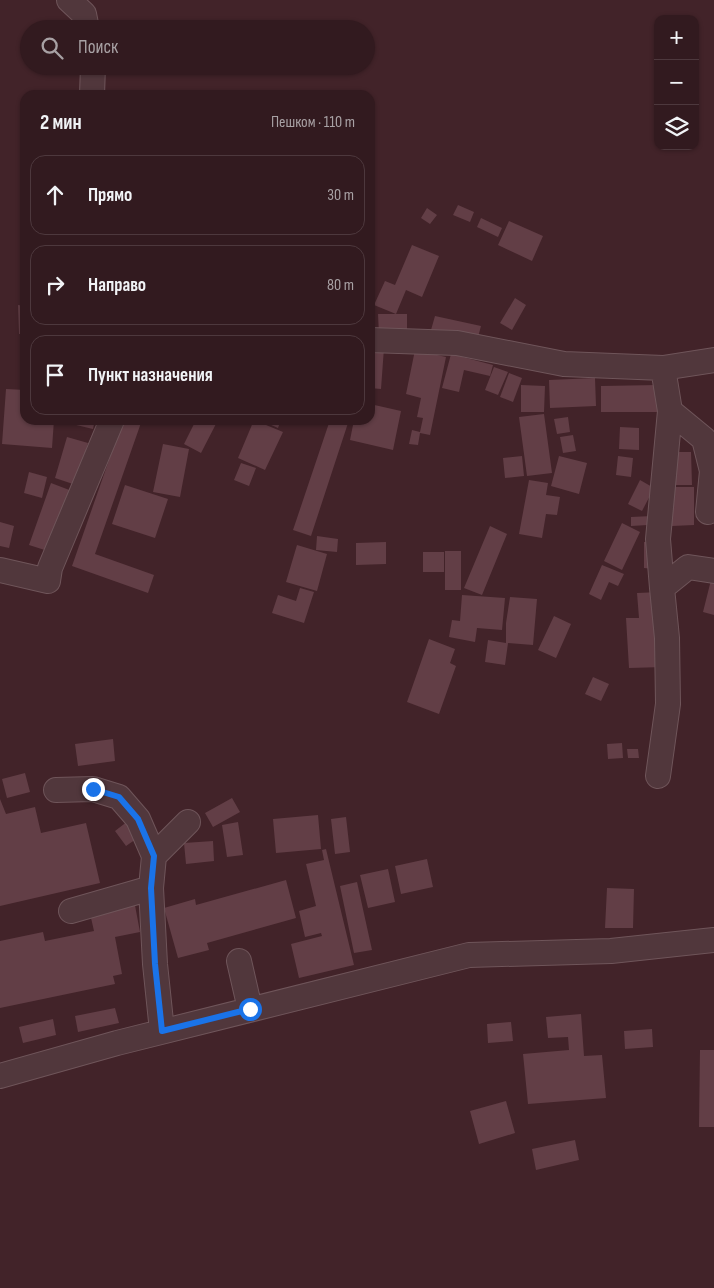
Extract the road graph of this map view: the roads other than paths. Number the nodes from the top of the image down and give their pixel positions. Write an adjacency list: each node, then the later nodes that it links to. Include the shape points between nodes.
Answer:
1 (69, 0): 2 (street, via 84,14)
2 (86, 20)
3 (92, 75): 4 (street)
4 (92, 90)
5 (375, 340): 7 (street, via 457,342 564,364)
6 (714, 360): 7 (street)
7 (662, 368): 8 (street)
8 (670, 411): 10 (street, via 704,439 712,471); 13 (street, via 658,539)
9 (110, 425): 11 (street, via 50,568 48,581)
10 (708, 512)
11 (0, 570)
12 (714, 571): 13 (street, via 688,566)
13 (662, 588): 14 (street, via 668,704)
14 (658, 776)
15 (56, 790): 17 (street, via 93,789 119,797 138,819)
16 (188, 822): 17 (street)
17 (154, 856): 18 (street)
18 (151, 888): 19 (street); 23 (street)
19 (71, 911)
20 (714, 940): 22 (street, via 611,951 469,955)
21 (239, 961): 22 (street)
22 (250, 1009): 23 (street)
23 (162, 1031): 24 (street)
24 (0, 1076)

